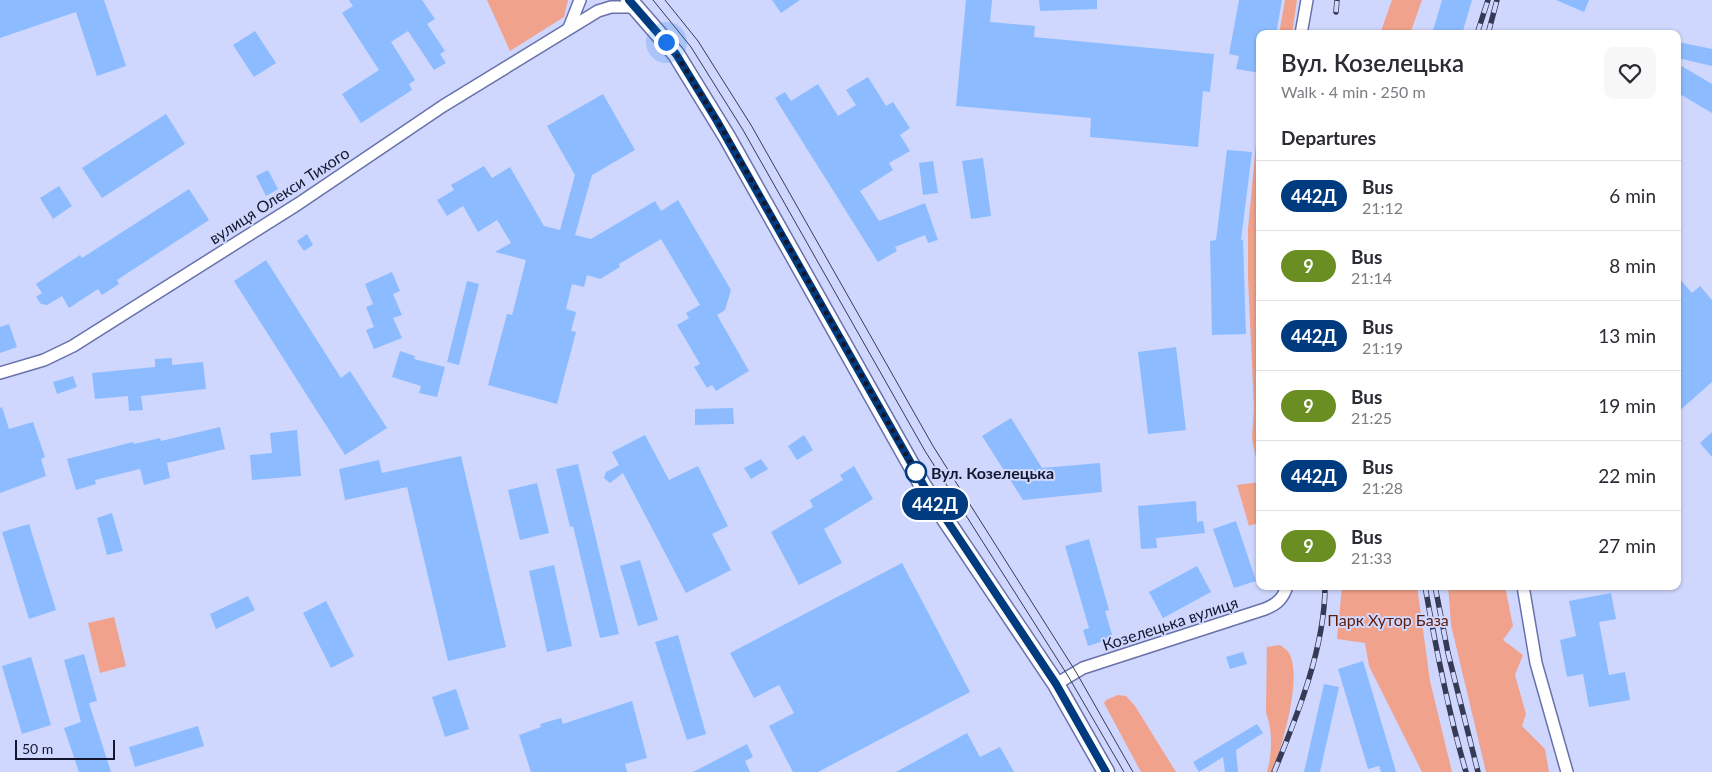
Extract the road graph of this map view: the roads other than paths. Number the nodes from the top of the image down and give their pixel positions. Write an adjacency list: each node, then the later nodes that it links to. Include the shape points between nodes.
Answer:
1 (580, 0): 4 (street)
2 (1307, 0): 5 (street)
3 (632, 4): 4 (street, вулиця Олекси Тихого, via 598,11); 9 (main road, via 681,62 924,486)
4 (569, 28): 6 (street, вулиця Олекси Тихого, via 73,346 44,360)
5 (1301, 30)
6 (0, 374)
7 (1286, 590): 9 (street, Козелецька вулиця, via 1276,604 1265,609 1083,668)
8 (1524, 590): 11 (street, via 1536,663)
9 (1056, 684): 10 (main road)
10 (1106, 772)
11 (1567, 772)

